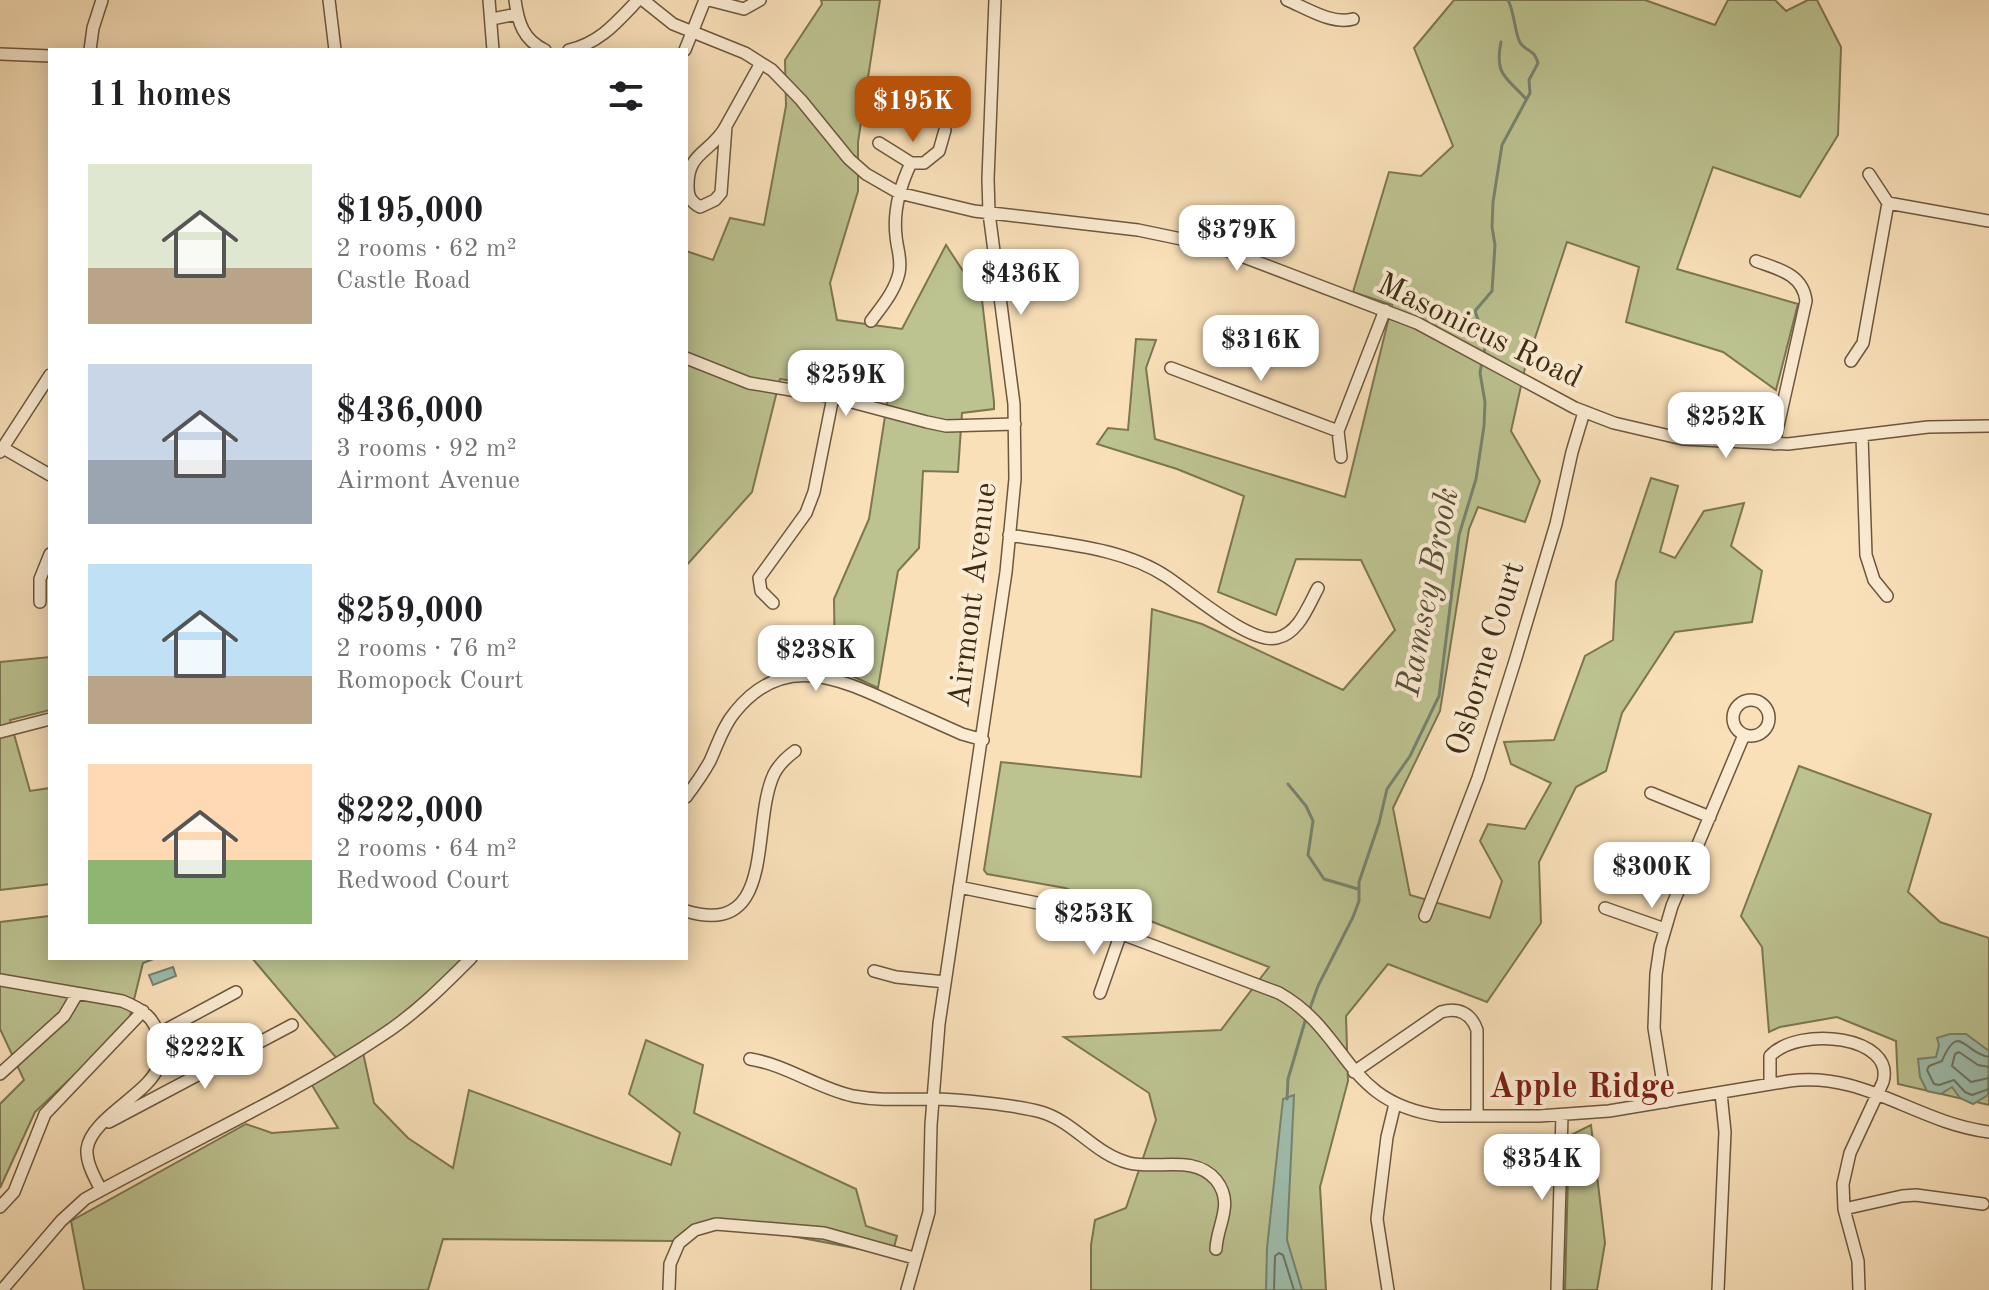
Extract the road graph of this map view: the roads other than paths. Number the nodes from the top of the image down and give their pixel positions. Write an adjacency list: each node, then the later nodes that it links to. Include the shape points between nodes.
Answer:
1 (102, 0): 14 (street)
2 (329, 0): 15 (street)
3 (489, 0): 11 (street)
4 (515, 0): 10 (street)
5 (640, 0): 13 (street, Masonicus Road); 18 (street, via 604,35)
6 (707, 0): 7 (street, via 744,9); 13 (street)
7 (760, 0)
8 (995, 0): 30 (street, Airmont Avenue)
9 (1287, 0): 12 (street, via 1332,19)
10 (517, 14): 11 (street); 17 (street, via 530,41)
11 (492, 19): 16 (street)
12 (1353, 19)
13 (693, 32): 19 (street); 22 (street, Masonicus Road)
14 (90, 48)
15 (335, 48)
16 (493, 48)
17 (542, 48)
18 (575, 48)
19 (686, 48)
20 (0, 54): 21 (street)
21 (48, 56)
22 (761, 63): 23 (street); 28 (street, Masonicus Road, via 789,85 849,159)
23 (726, 126): 23 (street, via 689,166 688,193 700,207 721,193)
24 (945, 130): 26 (street, via 933,158)
25 (879, 143): 26 (street)
26 (911, 163): 28 (street)
27 (1869, 174): 29 (street)
28 (899, 193): 30 (street, Masonicus Road); 34 (street, via 895,222 900,270)
29 (1888, 203): 31 (street); 35 (street, via 1863,343)
30 (989, 213): 33 (street, Masonicus Road, via 1138,230 1207,244); 41 (street, Airmont Avenue)
31 (1989, 221)
32 (1756, 261): 45 (street, via 1799,281 1806,301)
33 (1385, 310): 40 (street, Masonicus Road, via 1437,332); 43 (street)
34 (871, 321)
35 (1851, 361)
36 (688, 362): 39 (street, via 749,383)
37 (1171, 368): 43 (street)
38 (48, 378): 46 (street)
39 (833, 397): 41 (street, via 946,426); 54 (street, via 806,513 759,578 761,591)
40 (1584, 412): 45 (street, Masonicus Road, via 1665,436); 66 (street, Osborne Court, via 1515,661 1478,778)
41 (1015, 424): 49 (street, Airmont Avenue)
42 (1989, 426): 44 (street, Masonicus Road)
43 (1338, 431): 47 (street)
44 (1862, 436): 45 (street, Masonicus Road); 52 (street, via 1866,555 1874,580)
45 (1774, 444)
46 (1, 450): 48 (street)
47 (1341, 457)
48 (48, 474)
49 (1009, 535): 51 (street, via 1139,562 1240,627 1270,639 1291,632); 58 (street, Airmont Avenue)
50 (48, 559): 53 (street, via 40,579)
51 (1318, 588)
52 (1887, 596)
53 (40, 602)
54 (773, 603)
55 (48, 720): 56 (street)
56 (0, 732)
57 (1744, 735): 62 (street)
58 (983, 740): 61 (street, via 838,679 794,676 765,686 742,703); 63 (street, Airmont Avenue)
59 (795, 751): 65 (street, via 778,766 767,795 756,876 748,896 722,914)
60 (1651, 793): 62 (street)
61 (688, 794)
62 (1710, 817): 67 (street)
63 (959, 887): 68 (street, via 1042,904); 72 (street, Airmont Avenue)
64 (1605, 908): 67 (street)
65 (688, 912)
66 (1425, 916)
67 (1665, 929): 88 (street, via 1654,1005)
68 (1121, 933): 74 (street); 80 (street, via 1293,1001)
69 (469, 960): 94 (street, via 386,1033)
70 (874, 971): 72 (street)
71 (0, 980): 75 (street)
72 (945, 982): 87 (street, Airmont Avenue)
73 (236, 992): 78 (street)
74 (1100, 993)
75 (77, 994): 76 (street, via 122,1001); 81 (street, via 64,1016)
76 (143, 1011): 78 (street); 96 (street, via 45,1114 14,1192)
77 (292, 1025): 84 (street)
78 (158, 1034): 82 (street, via 159,1065)
79 (750, 1059): 87 (street, via 850,1095)
80 (1354, 1072): 89 (street); 91 (street, via 1441,1012 1463,1012 1477,1030)
81 (0, 1074)
82 (152, 1077): 84 (street); 92 (street)
83 (1770, 1084): 85 (street); 86 (street, via 1822,1079); 86 (street, via 1770,1056 1781,1046 1803,1038 1834,1037 1882,1061 1885,1073)
84 (164, 1093): 92 (street)
85 (1721, 1093): 88 (street); 105 (street, via 1725,1132)
86 (1877, 1095): 93 (street, via 1936,1120); 97 (street, via 1845,1168)
87 (933, 1099): 98 (street, via 1042,1112 1126,1162 1199,1167 1215,1179 1224,1196); 99 (street, Airmont Avenue, via 929,1212)
88 (1666, 1102): 90 (street)
89 (1395, 1104): 91 (street, via 1423,1114); 103 (street, via 1377,1219)
90 (1562, 1115): 91 (street); 104 (street)
91 (1477, 1116)
92 (101, 1126): 94 (street, via 87,1148)
93 (1989, 1132)
94 (101, 1190): 100 (street, via 61,1221)
95 (1983, 1204): 97 (street, via 1916,1195)
96 (0, 1207)
97 (1844, 1209): 106 (street, via 1858,1261)
98 (1216, 1249)
99 (914, 1258): 101 (street, via 824,1233 716,1224 695,1230 679,1243 670,1264); 102 (street, Airmont Avenue)
100 (2, 1290)
101 (669, 1290)
102 (907, 1290)
103 (1388, 1290)
104 (1557, 1290)
105 (1718, 1290)
106 (1859, 1290)

